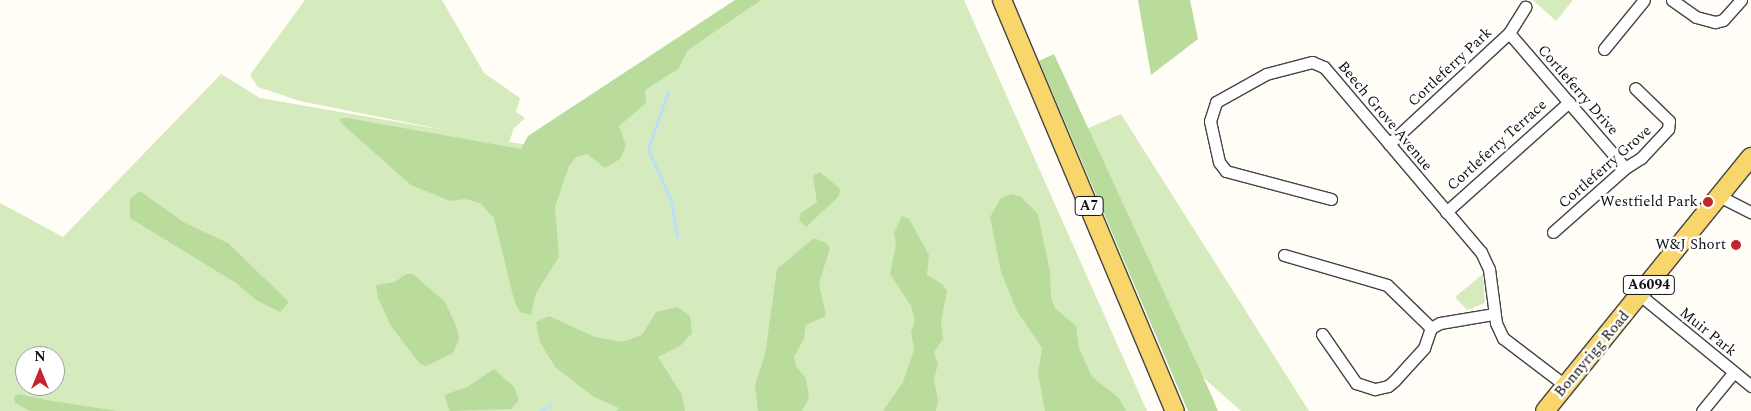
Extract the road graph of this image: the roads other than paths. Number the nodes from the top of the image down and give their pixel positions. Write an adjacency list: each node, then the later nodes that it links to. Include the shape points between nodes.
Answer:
1 (1002, 0): 26 (main road, A7)
2 (1644, 0): 7 (street)
3 (1672, 0): 4 (street, via 1696,17 1715,22 1722,20)
4 (1741, 0)
5 (1525, 7): 6 (street, Cortleferry Park)
6 (1509, 33): 9 (street, Cortleferry Drive); 10 (street, Cortleferry Park)
7 (1604, 44)
8 (1635, 88): 12 (street, Cortleferry Grove, via 1669,121 1668,130 1641,158)
9 (1569, 102): 12 (street, Cortleferry Drive); 15 (street, Cortleferry Terrace)
10 (1389, 144): 14 (street, Beech Grove Avenue, via 1319,64 1312,62 1266,74 1216,102 1210,121 1222,167 1317,201); 15 (street, Beech Grove Avenue)
11 (1751, 157): 13 (main road, Bonnyrigg Road / A6094)
12 (1625, 168): 17 (street, Cortleferry Grove, via 1566,227)
13 (1719, 196): 16 (street); 19 (main road, Bonnyrigg Road / A6094)
14 (1331, 199)
15 (1446, 212): 20 (street, Beech Grove Avenue, via 1486,260)
16 (1751, 212)
17 (1553, 232)
18 (1284, 255): 21 (street, via 1387,285)
19 (1640, 296): 23 (street, Muir Park); 24 (main road, Bonnyrigg Road / A6094)
20 (1494, 314): 21 (street, via 1440,323); 24 (street, Beech Grove Avenue, via 1502,338)
21 (1432, 328): 22 (street, via 1424,348 1394,381 1375,389 1356,383)
22 (1322, 334)
23 (1734, 372): 25 (street, Muir Park); 28 (street, Muir Park)
24 (1566, 386): 27 (main road, Bonnyrigg Road / A6094)
25 (1751, 386)
26 (1175, 411)
27 (1545, 411)
28 (1702, 411)

